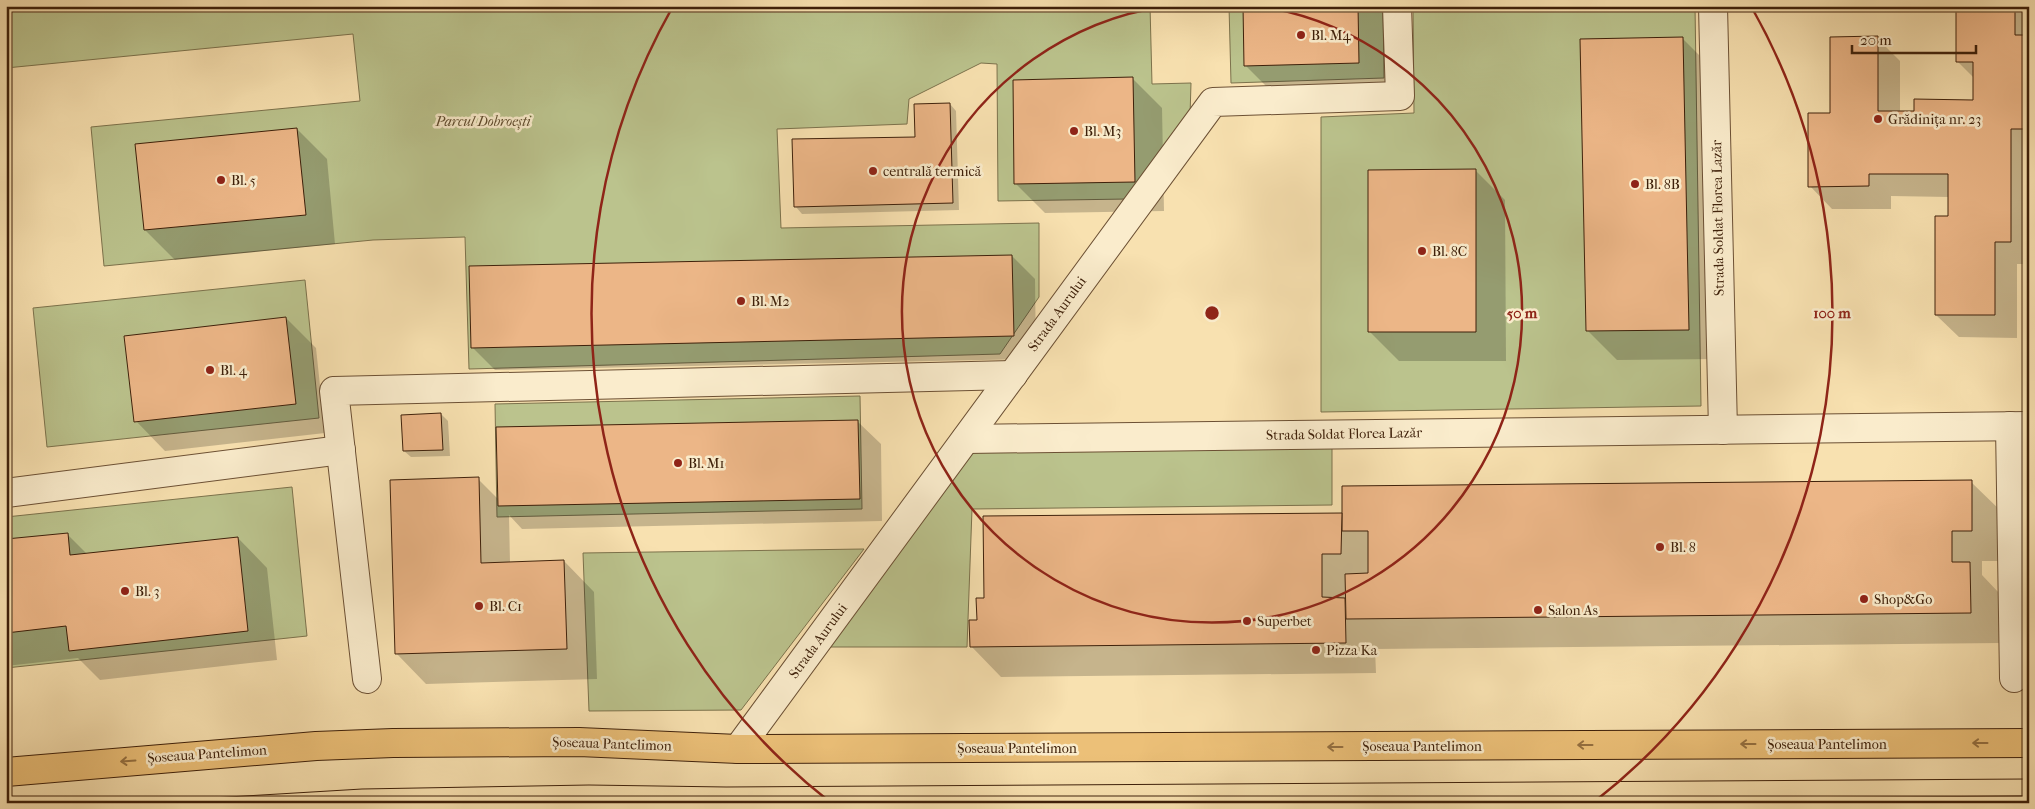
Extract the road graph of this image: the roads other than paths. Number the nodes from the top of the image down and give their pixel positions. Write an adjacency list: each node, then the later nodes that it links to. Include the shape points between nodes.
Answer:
1 (1397, 6): 3 (street, Strada Aurului, via 1400,96 1212,102)
2 (1713, 6): 5 (street, Strada Soldat Florea Lazăr)
3 (1013, 375): 6 (street, Strada Aurului); 7 (street, via 334,391)
4 (2019, 426): 5 (street, Strada Soldat Florea Lazăr); 9 (street)
5 (1723, 430): 6 (street, Strada Soldat Florea Lazăr)
6 (966, 438): 12 (street, Strada Aurului)
7 (341, 450): 8 (street); 10 (street)
8 (6, 493)
9 (2014, 678)
10 (367, 679)
11 (2029, 743): 12 (main road, Șoseaua Pantelimon, one-way to 12)
12 (738, 749): 13 (main road, Șoseaua Pantelimon, one-way to 13, via 579,742 393,743 316,746)
13 (6, 772)

